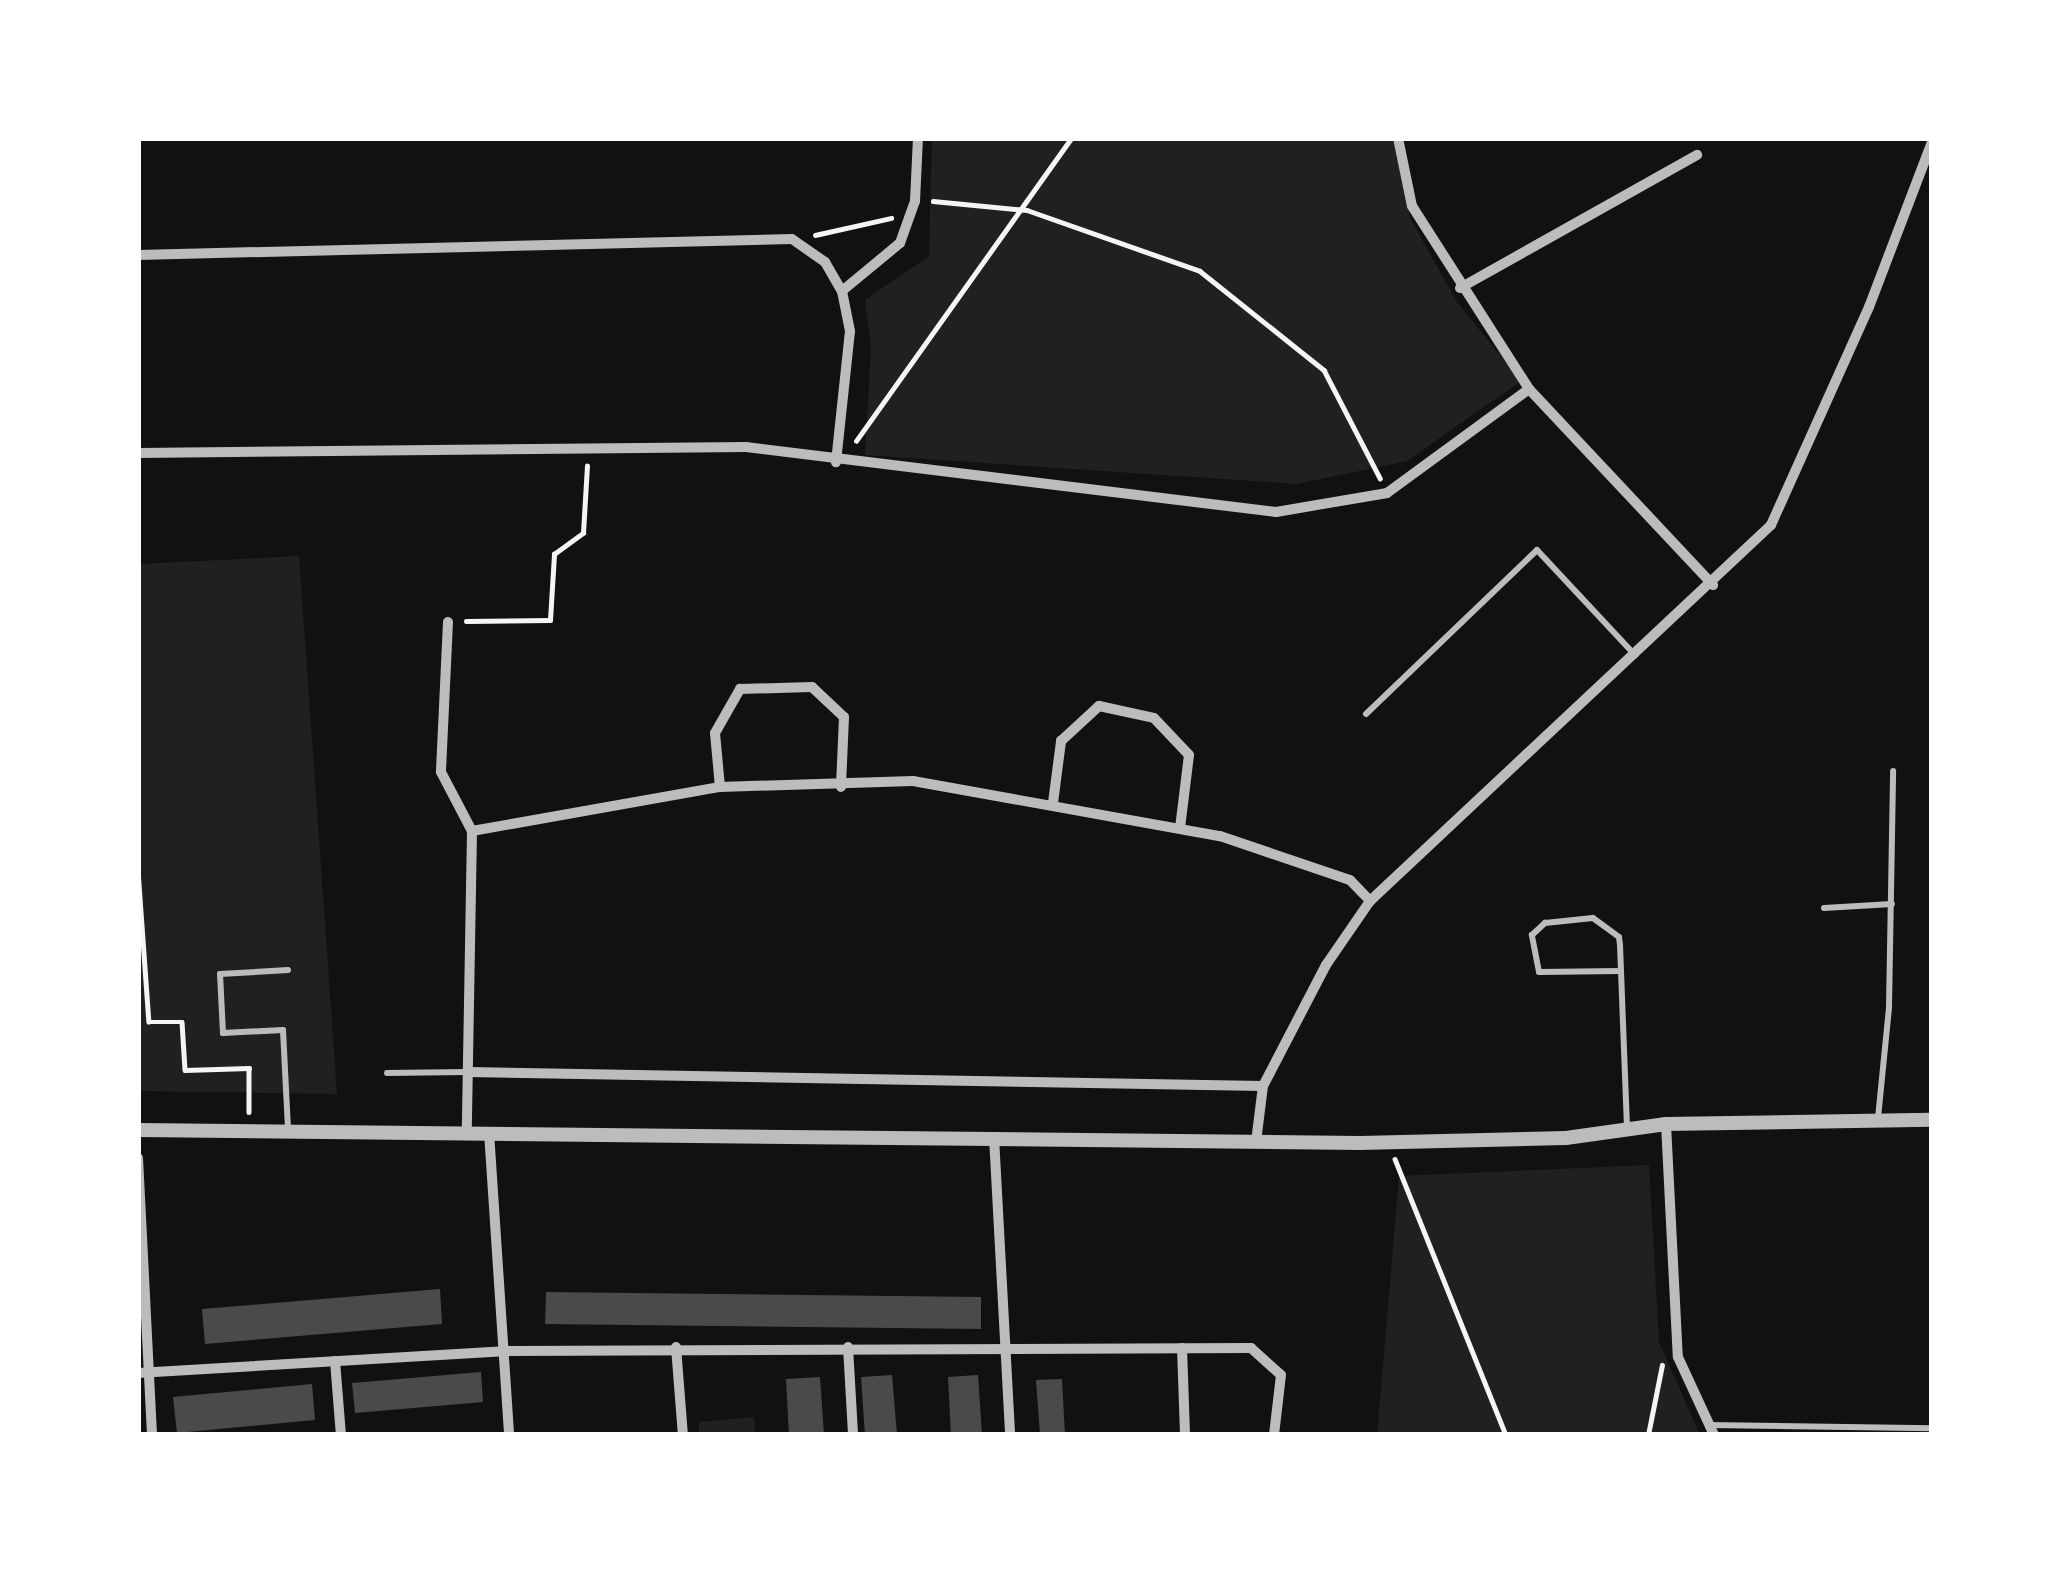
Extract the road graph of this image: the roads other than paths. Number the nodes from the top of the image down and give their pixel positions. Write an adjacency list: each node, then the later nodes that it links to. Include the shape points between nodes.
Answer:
1 (918, 138): 7 (street, via 915,201 900,243)
2 (1398, 138): 6 (street, via 1412,206)
3 (1932, 142): 11 (street, via 1771,525)
4 (1696, 155): 6 (street)
5 (138, 256): 7 (street, via 792,239 825,262)
6 (1460, 289): 8 (street)
7 (842, 291): 10 (street, via 850,331)
8 (1529, 389): 10 (street, via 1387,493 1276,512); 11 (street)
9 (138, 453): 10 (street, via 746,447)
10 (836, 463)
11 (1713, 585): 13 (street)
12 (448, 622): 20 (street, via 441,772)
13 (1636, 656): 14 (lane, via 1537,550); 21 (street)
14 (1366, 714)
15 (1894, 771): 22 (lane)
16 (841, 787): 17 (street); 17 (street, via 844,717 812,687 740,689 715,733); 18 (street, via 914,781)
17 (720, 788): 20 (street)
18 (1053, 803): 19 (street); 19 (street, via 1061,742 1099,706 1154,718 1189,755)
19 (1180, 828): 21 (street, via 1350,880)
20 (472, 831): 26 (street)
21 (1370, 901): 28 (street, via 1326,965)
22 (1892, 904): 23 (lane); 30 (lane)
23 (1824, 908)
24 (288, 970): 32 (lane, via 220,974 224,1033 284,1030)
25 (1621, 970): 25 (lane, via 1618,938 1600,919 1545,923 1532,935 1539,972); 34 (lane)
26 (468, 1072): 27 (lane); 28 (street); 35 (street)
27 (387, 1073)
28 (1263, 1086): 38 (street)
29 (1932, 1120): 30 (street)
30 (1877, 1122): 31 (street)
31 (1666, 1124): 34 (street); 48 (street, via 1678,1357)
32 (288, 1129): 33 (street); 35 (street)
33 (138, 1130)
34 (1627, 1130): 38 (street)
35 (467, 1132): 36 (street)
36 (489, 1132): 37 (street); 44 (street)
37 (994, 1137): 38 (street); 42 (street)
38 (1256, 1142)
39 (138, 1158): 46 (street)
40 (676, 1347): 41 (street); 44 (street); 52 (street)
41 (848, 1347): 42 (street); 53 (street)
42 (1005, 1347): 43 (street); 54 (street)
43 (1182, 1348): 55 (street); 56 (street, via 1251,1348 1281,1375)
44 (503, 1351): 45 (street); 51 (street)
45 (335, 1361): 46 (street); 50 (street)
46 (143, 1372): 49 (street)
47 (1932, 1427): 48 (lane)
48 (1710, 1430)
49 (152, 1435)
50 (341, 1435)
51 (509, 1435)
52 (683, 1435)
53 (853, 1435)
54 (1010, 1435)
55 (1186, 1435)
56 (1274, 1435)

